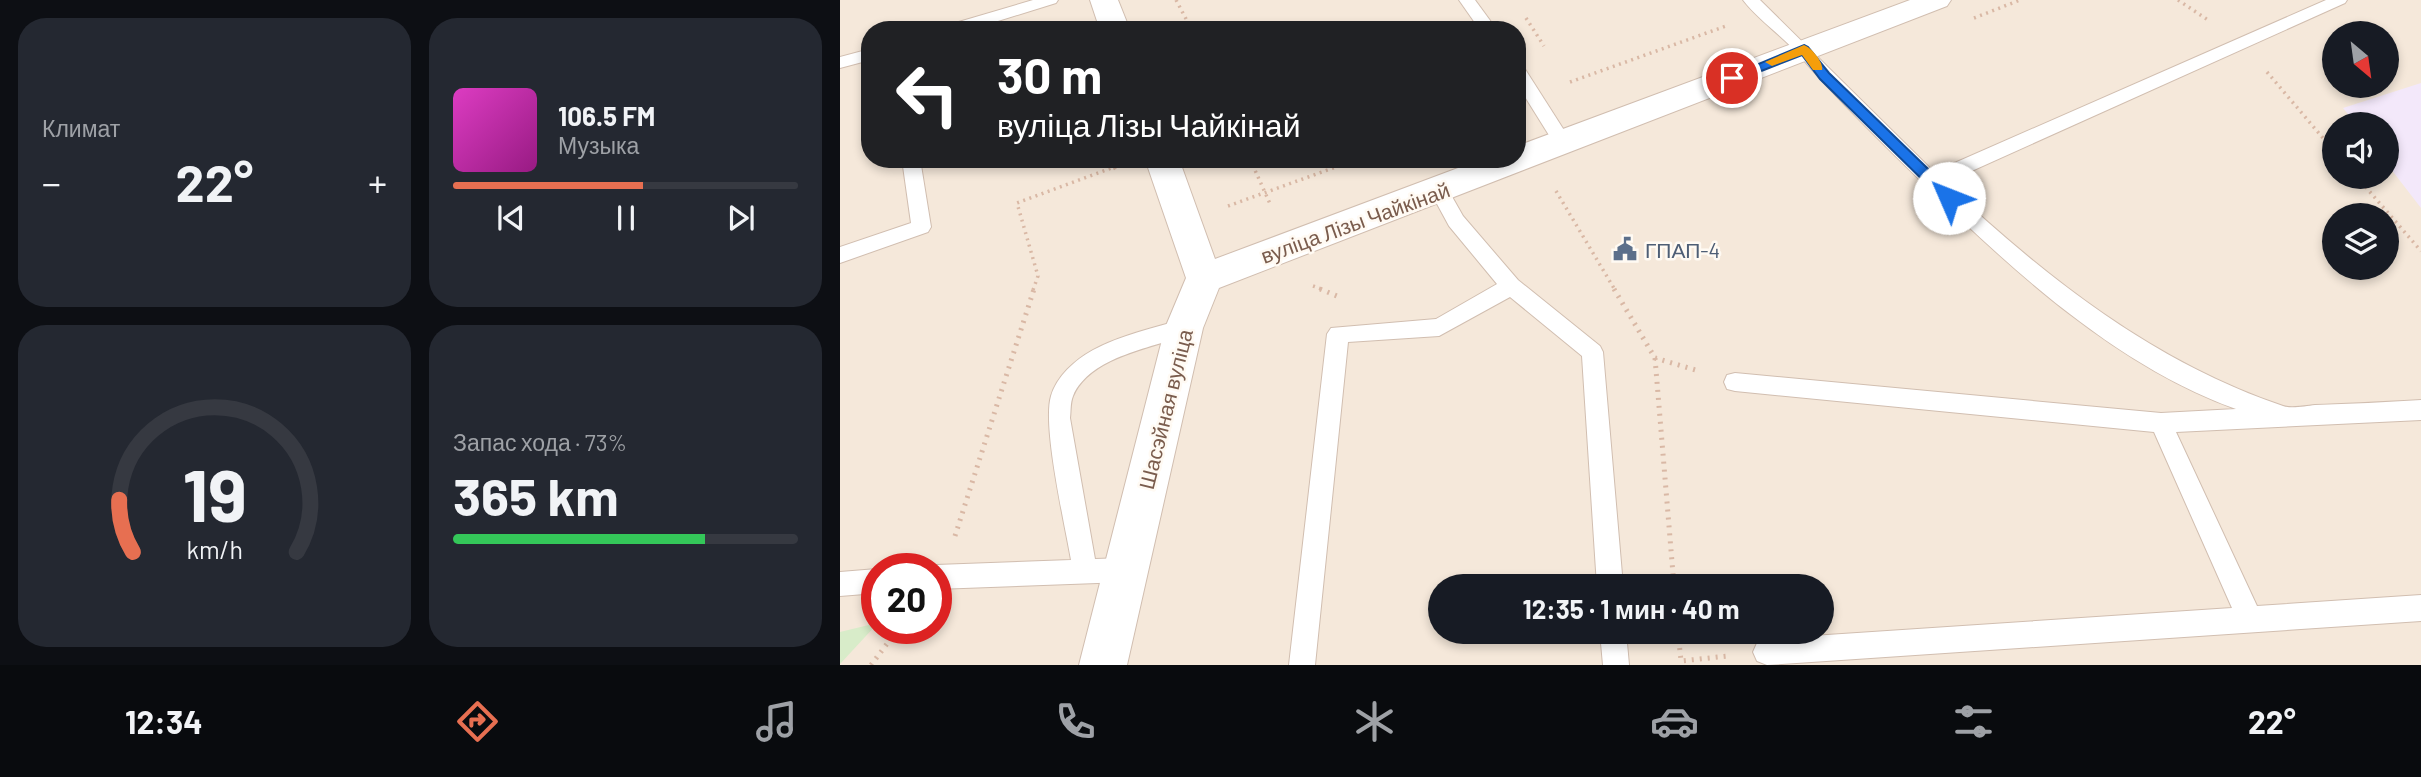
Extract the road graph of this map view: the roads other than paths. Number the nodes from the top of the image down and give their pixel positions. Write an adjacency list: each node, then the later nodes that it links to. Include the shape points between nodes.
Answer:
1 (1049, 0): 7 (lane)
2 (1104, 0): 8 (street)
3 (1467, 0): 9 (lane)
4 (1937, 0): 10 (street, вуліца Лізы Чайкінай)
5 (2339, 0): 19 (lane)
6 (1756, 7): 10 (lane)
7 (980, 21)
8 (1112, 21)
9 (1482, 21)
10 (1804, 50): 14 (street, вуліца Лізы Чайкінай); 19 (lane)
11 (861, 57): 12 (lane)
12 (840, 63)
13 (1526, 84): 14 (lane)
14 (1563, 143): 15 (street, вуліца Лізы Чайкінай)
15 (1526, 157)
16 (913, 168): 21 (lane, via 921,227)
17 (1165, 168): 22 (street)
18 (1498, 168): 20 (street, вуліца Лізы Чайкінай)
19 (1932, 181): 27 (lane, via 2071,306 2151,358 2221,394)
20 (1439, 191): 22 (street, вуліца Лізы Чайкінай); 23 (lane, via 1456,221)
21 (840, 255)
22 (1204, 278): 24 (street, Шасэйная вуліца)
23 (1511, 286): 31 (lane, via 1592,352); 40 (lane, via 1439,327 1338,334)
24 (1184, 328): 29 (street, Шасэйная вуліца); 30 (lane, via 1103,355 1080,370 1063,392 1059,418)
25 (1735, 382): 28 (lane)
26 (2421, 410): 27 (lane)
27 (2287, 416): 28 (lane)
28 (2161, 423): 36 (lane)
29 (1125, 570): 30 (lane); 39 (street, Шасэйная вуліца)
30 (1085, 572): 32 (lane)
31 (1609, 574)
32 (952, 577)
33 (861, 582): 34 (lane)
34 (840, 584)
35 (2421, 608): 36 (lane)
36 (2250, 619): 38 (lane)
37 (1614, 644): 41 (lane)
38 (1766, 652)
39 (1103, 665)
40 (1302, 665)
41 (1616, 665)

